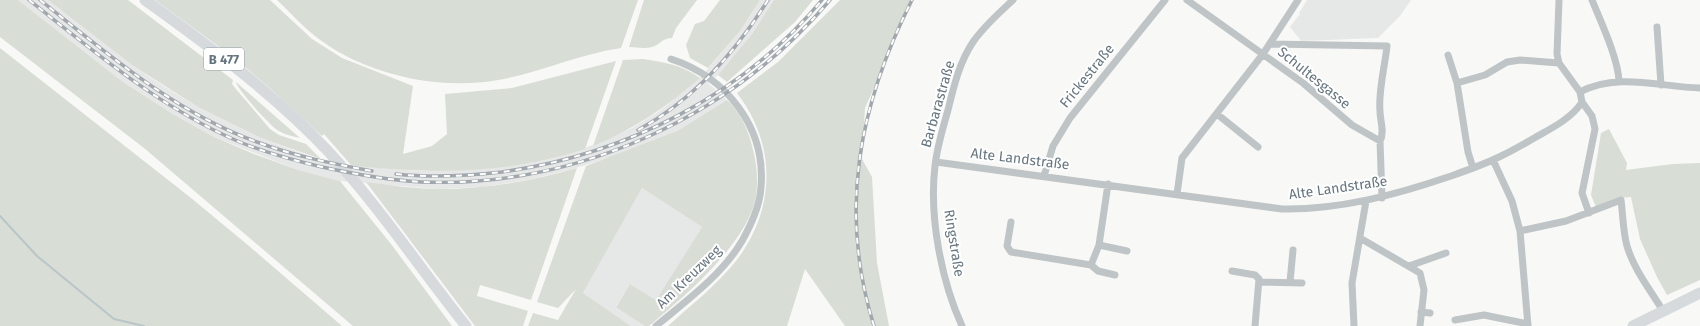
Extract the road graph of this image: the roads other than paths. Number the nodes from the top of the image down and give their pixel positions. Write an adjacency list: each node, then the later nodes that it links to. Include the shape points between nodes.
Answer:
1 (145, 0): 51 (main road, B 477, via 232,65 326,150 370,200)
2 (1013, 0): 24 (street, Barbarastraße, via 979,34 958,71)
3 (1165, 0): 26 (street, Frickestraße, via 1070,118 1053,146)
4 (1187, 0): 10 (street, Schultesgasse)
5 (1298, 0): 9 (street)
6 (1559, 0): 13 (street)
7 (1592, 0): 14 (street, via 1610,45)
8 (1657, 27): 16 (street)
9 (1270, 44): 10 (street); 21 (street, via 1387,46 1379,103 1382,137)
10 (1263, 54): 20 (street); 21 (street, Schultesgasse, via 1303,83 1352,125)
11 (1448, 55): 15 (street)
12 (671, 58): 53 (street, Am Kreuzweg, via 692,67 720,85 742,111 759,155 761,187 758,204 741,242 718,270)
13 (1559, 63): 15 (street, via 1520,60 1507,62 1485,75); 18 (street)
14 (1619, 81): 16 (street); 18 (street, via 1592,86)
15 (1457, 83): 25 (street, via 1467,149)
16 (1661, 85): 17 (street)
17 (1700, 88)
18 (1580, 92): 19 (street)
19 (1582, 102): 23 (street, Alte Landstraße, via 1548,130); 31 (street, via 1592,116 1595,129 1582,193)
20 (1217, 114): 22 (street); 28 (street, via 1182,158)
21 (1380, 141): 29 (street)
22 (1258, 147)
23 (1492, 160): 25 (street, Alte Landstraße); 33 (street, via 1511,199)
24 (936, 162): 26 (street, Alte Landstraße); 54 (street, Ringstraße, via 935,210 938,238 950,292)
25 (1473, 168): 29 (street, Alte Landstraße)
26 (1044, 176): 27 (street, Alte Landstraße)
27 (1108, 184): 28 (street, Alte Landstraße); 35 (street)
28 (1177, 194): 30 (street, Alte Landstraße, via 1294,209)
29 (1382, 198): 30 (street, Alte Landstraße)
30 (1366, 201): 34 (street)
31 (1589, 213): 33 (street); 47 (street, via 1621,200 1625,237 1631,255)
32 (1011, 222): 39 (street, via 1007,246 1011,252)
33 (1520, 231): 52 (street)
34 (1360, 238): 40 (street); 56 (street, via 1352,283)
35 (1099, 246): 37 (street); 39 (street)
36 (1293, 250): 44 (street)
37 (1127, 251)
38 (1446, 253): 40 (street)
39 (1091, 265): 42 (street, via 1098,271)
40 (1409, 266): 48 (street, via 1420,273 1424,290)
41 (1232, 271): 43 (street, via 1255,275)
42 (1115, 275)
43 (1260, 282): 44 (street); 55 (street)
44 (1290, 282): 45 (street)
45 (1302, 283)
46 (1700, 293): 47 (main road)
47 (1663, 311): 58 (main road)
48 (1421, 312): 49 (street); 57 (street)
49 (1430, 313)
50 (1455, 320): 52 (street, via 1484,315)
51 (465, 325)
52 (1528, 325)
53 (656, 326)
54 (962, 326)
55 (1255, 326)
56 (1354, 326)
57 (1420, 326)
58 (1633, 326)

